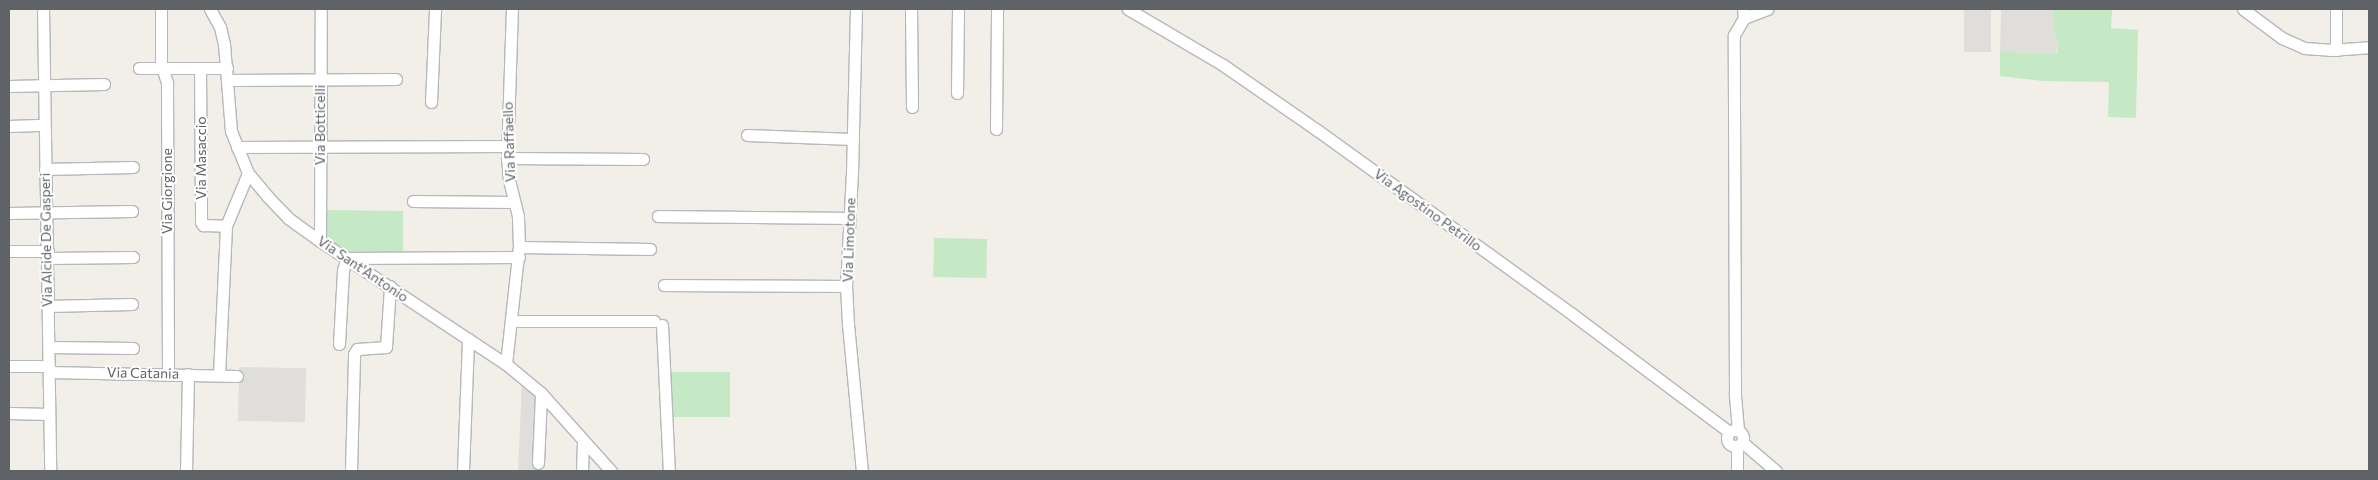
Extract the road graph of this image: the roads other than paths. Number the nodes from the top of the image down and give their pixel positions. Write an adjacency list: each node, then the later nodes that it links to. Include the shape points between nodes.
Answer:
1 (43, 9): 26 (street, Via Alcide De Gasperi)
2 (161, 9): 19 (street, Via Giorgione)
3 (210, 9): 21 (street, Via Sant'Antonio, via 220,26)
4 (321, 9): 22 (street, Via Botticelli)
5 (435, 9): 29 (street)
6 (512, 9): 38 (street, Via Raffaello)
7 (856, 9): 35 (street, Via Limotone)
8 (912, 9): 30 (street)
9 (958, 9): 28 (street)
10 (997, 9): 33 (street)
11 (1128, 9): 78 (street, Via Agostino Petrillo, via 1223,65 1317,130 1718,424)
12 (1767, 9): 15 (street)
13 (2243, 9): 17 (street, via 2282,38 2304,48)
14 (2336, 9): 17 (street)
15 (1744, 13): 78 (street, via 1734,35)
16 (2369, 48): 17 (street)
17 (2336, 50)
18 (139, 68): 19 (street)
19 (162, 68): 20 (street); 71 (street, Via Giorgione, via 167,83)
20 (200, 68): 21 (street); 50 (street, Via Masaccio, via 201,222 203,225)
21 (226, 68): 24 (street, Via Sant'Antonio)
22 (320, 79): 23 (street); 24 (street); 37 (street, Via Botticelli)
23 (396, 79)
24 (228, 80): 36 (street, Via Sant'Antonio, via 231,131)
25 (104, 84): 26 (street)
26 (44, 85): 27 (street); 32 (street, Via Alcide De Gasperi)
27 (9, 86)
28 (958, 93)
29 (431, 102)
30 (912, 106)
31 (9, 126): 32 (street)
32 (44, 126): 41 (street, Via Alcide De Gasperi)
33 (996, 128)
34 (747, 135): 35 (street)
35 (853, 139): 49 (street, Via Limotone)
36 (236, 146): 37 (street); 42 (street, Via Sant'Antonio)
37 (320, 147): 38 (street); 51 (street, Via Botticelli)
38 (507, 152): 39 (street); 44 (street, Via Raffaello, via 508,180)
39 (643, 159)
40 (132, 167): 41 (street)
41 (45, 169): 46 (street, Via Alcide De Gasperi)
42 (248, 173): 50 (street); 51 (street, Via Sant'Antonio, via 288,218)
43 (412, 201): 44 (street)
44 (514, 202): 54 (street, Via Raffaello, via 518,216)
45 (132, 211): 46 (street)
46 (46, 212): 47 (street); 55 (street, Via Alcide De Gasperi)
47 (9, 213)
48 (658, 216): 49 (street)
49 (849, 218): 60 (street, Via Limotone)
50 (226, 226): 73 (street)
51 (320, 241): 57 (street, Via Sant'Antonio)
52 (650, 248): 54 (street)
53 (9, 251): 55 (street)
54 (519, 252): 57 (street); 63 (street, Via Raffaello)
55 (48, 255): 56 (street); 62 (street, Via Alcide De Gasperi)
56 (132, 257)
57 (347, 258): 59 (street, Via Sant'Antonio); 65 (street, via 343,270)
58 (664, 285): 60 (street)
59 (390, 286): 64 (street, Via Sant'Antonio); 84 (street, via 386,347 357,349 354,354)
60 (846, 286): 89 (street, Via Limotone)
61 (132, 304): 62 (street)
62 (48, 306): 66 (street, Via Alcide De Gasperi)
63 (512, 321): 68 (street, Via Raffaello); 88 (street, via 658,323)
64 (468, 339): 68 (street, Via Sant'Antonio); 85 (street)
65 (339, 344)
66 (49, 346): 67 (street); 70 (street, Via Alcide De Gasperi)
67 (132, 348)
68 (506, 364): 75 (street, Via Sant'Antonio)
69 (9, 366): 70 (street, Via Catania)
70 (48, 369): 71 (street, Via Catania); 77 (street, Via Alcide De Gasperi)
71 (168, 374): 72 (street, Via Catania)
72 (188, 374): 73 (street, Via Catania); 83 (street)
73 (219, 375): 74 (street, Via Catania)
74 (237, 376)
75 (541, 393): 79 (street, Via Sant'Antonio); 81 (street)
76 (9, 413): 77 (street)
77 (49, 414): 82 (street, Via Alcide De Gasperi)
78 (1733, 431): 80 (street, via 1727,439 1729,443)
79 (583, 441): 86 (street); 87 (street, Via Sant'Antonio)
80 (1740, 444): 90 (street); 91 (street)
81 (538, 463)
82 (50, 471)
83 (186, 471)
84 (351, 471)
85 (463, 471)
86 (582, 471)
87 (611, 471)
88 (670, 471)
89 (862, 471)
90 (1737, 471)
91 (1776, 471)

